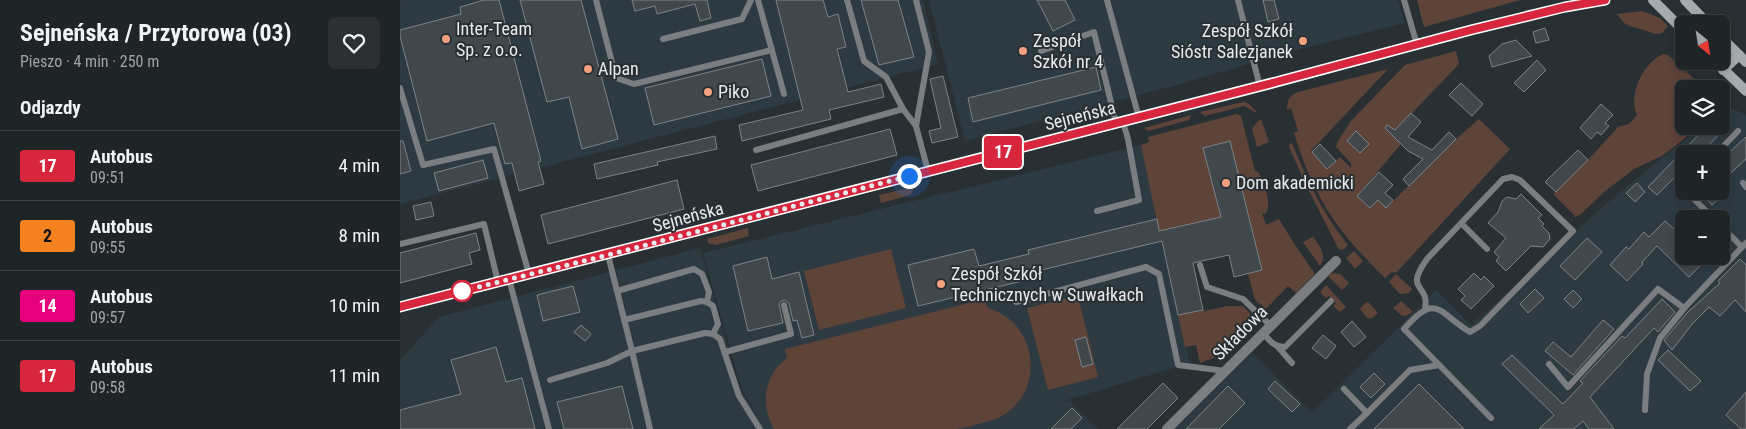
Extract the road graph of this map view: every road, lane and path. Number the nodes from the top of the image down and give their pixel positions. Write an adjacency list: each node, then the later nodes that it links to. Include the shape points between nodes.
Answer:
1 (596, 0): 19 (lane, via 616,78 634,84)
2 (751, 0): 16 (lane, via 742,19)
3 (758, 0): 19 (lane)
4 (847, 0): 28 (lane, via 864,61 886,78)
5 (916, 0): 31 (lane, via 929,52)
6 (1107, 0): 29 (lane)
7 (1238, 0): 24 (lane)
8 (1404, 0): 17 (lane)
9 (1577, 0): 13 (street, Sejneńska)
10 (1605, 0): 13 (street, Sejneńska)
11 (1653, 0): 15 (street)
12 (1685, 0): 14 (street)
13 (1565, 7): 17 (street, Sejneńska)
14 (1699, 15)
15 (1675, 22)
16 (663, 39)
17 (1416, 45): 24 (street, Sejneńska)
18 (1730, 46): 21 (street)
19 (772, 50): 27 (lane)
20 (1041, 51): 30 (lane, via 1094,32)
21 (1742, 58): 22 (street)
22 (1730, 66)
23 (1723, 70): 26 (street)
24 (1260, 87): 29 (street, Sejneńska)
25 (400, 88): 47 (lane, via 423,166 494,149)
26 (1746, 91)
27 (784, 94)
28 (903, 109): 31 (lane); 34 (lane)
29 (1139, 118): 30 (street, Sejneńska)
30 (1120, 122): 35 (street, Sejneńska); 38 (lane, via 1138,200)
31 (916, 126): 35 (lane)
32 (1738, 130): 33 (lane)
33 (1724, 145)
34 (756, 150)
35 (928, 172): 44 (street, Sejneńska)
36 (1695, 200): 37 (lane)
37 (1705, 210)
38 (1097, 211)
39 (1462, 224): 43 (lane); 57 (lane, via 1427,259 1416,278 1418,288 1427,300); 57 (lane, via 1503,180 1512,177 1520,180 1572,231 1480,326 1470,332 1444,312 1436,308)
40 (1730, 233): 42 (lane)
41 (400, 244): 49 (lane, via 484,224)
42 (1744, 245): 56 (lane)
43 (1487, 250)
44 (608, 255): 47 (street, Sejneńska); 50 (lane)
45 (1336, 261): 59 (street, Składowa)
46 (1200, 265): 59 (lane, via 1207,287 1243,299)
47 (528, 274): 48 (street, Sejneńska)
48 (509, 279): 49 (street, Sejneńska); 74 (lane)
49 (498, 282): 55 (street, Sejneńska)
50 (618, 291): 52 (lane, via 694,269 702,274 709,292); 58 (lane)
51 (1330, 301): 62 (lane, via 1290,342)
52 (707, 302): 58 (lane); 60 (lane, via 713,306 718,324)
53 (1016, 302): 68 (lane, via 1146,267 1159,274 1178,365)
54 (784, 305): 64 (lane, via 791,334)
55 (400, 307)
56 (1684, 308): 66 (lane, via 1658,289 1568,387); 71 (lane, via 1660,338 1647,374)
57 (1425, 309): 67 (lane, via 1404,329)
58 (624, 320): 63 (lane)
59 (1271, 326): 61 (street, Składowa)
60 (713, 334): 63 (lane); 64 (lane, via 720,339)
61 (1263, 334): 62 (lane); 68 (street, Składowa)
62 (1278, 347): 65 (lane)
63 (632, 351): 69 (lane, via 607,363); 75 (lane)
64 (725, 352): 76 (lane, via 739,396)
65 (1292, 363)
66 (1549, 364)
67 (1439, 365): 72 (lane, via 1410,370); 73 (lane)
68 (1225, 371): 77 (street, Składowa)
69 (550, 380)
70 (1344, 390): 72 (lane)
71 (1645, 410)
72 (1367, 413): 78 (lane)
73 (1491, 418)
74 (549, 429)
75 (650, 429)
76 (760, 429)
77 (1168, 429)
78 (1350, 429)

